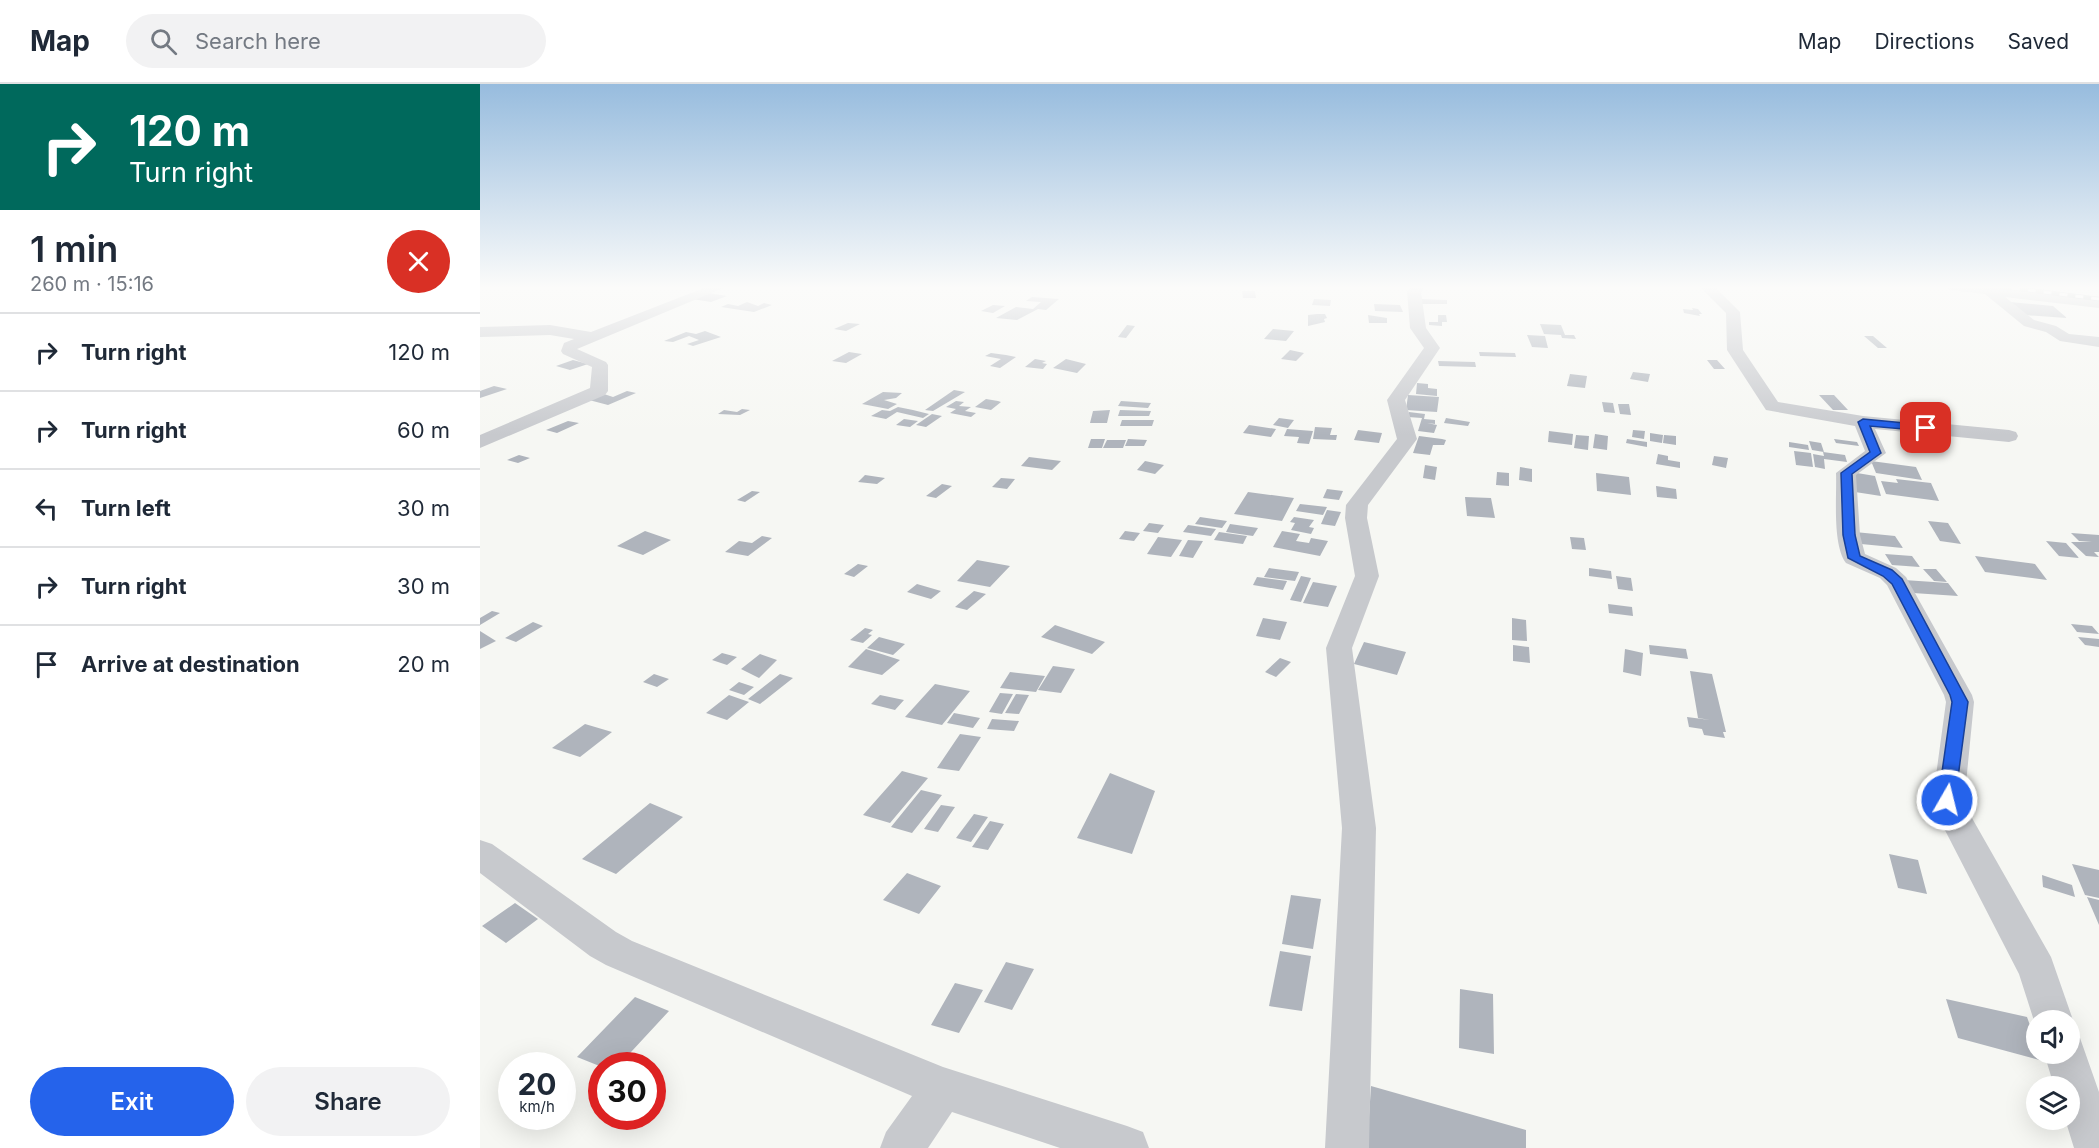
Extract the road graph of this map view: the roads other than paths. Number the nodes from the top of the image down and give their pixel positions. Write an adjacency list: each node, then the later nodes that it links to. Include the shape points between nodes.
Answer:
1 (583, 336): 6 (street)
2 (594, 336): 6 (street)
3 (1423, 336): 17 (street, via 1432,348 1396,400 1407,439 1357,505 1367,576 1339,648 1359,828)
4 (1734, 336): 8 (street, via 1735,350 1768,404)
5 (2061, 336): 7 (street)
6 (591, 337): 10 (street, via 568,348 600,365 599,391)
7 (2099, 342)
8 (1863, 422): 9 (street); 12 (street, via 1876,453 1846,473 1854,558 1888,573 1897,582 1958,695 1948,806 2037,970)
9 (2009, 435)
10 (480, 442)
11 (480, 854): 14 (street, via 619,953)
12 (2051, 1010)
13 (2068, 1064): 18 (street)
14 (943, 1088): 15 (street); 16 (street)
15 (902, 1148)
16 (1127, 1148)
17 (1347, 1148)
18 (2096, 1148)

